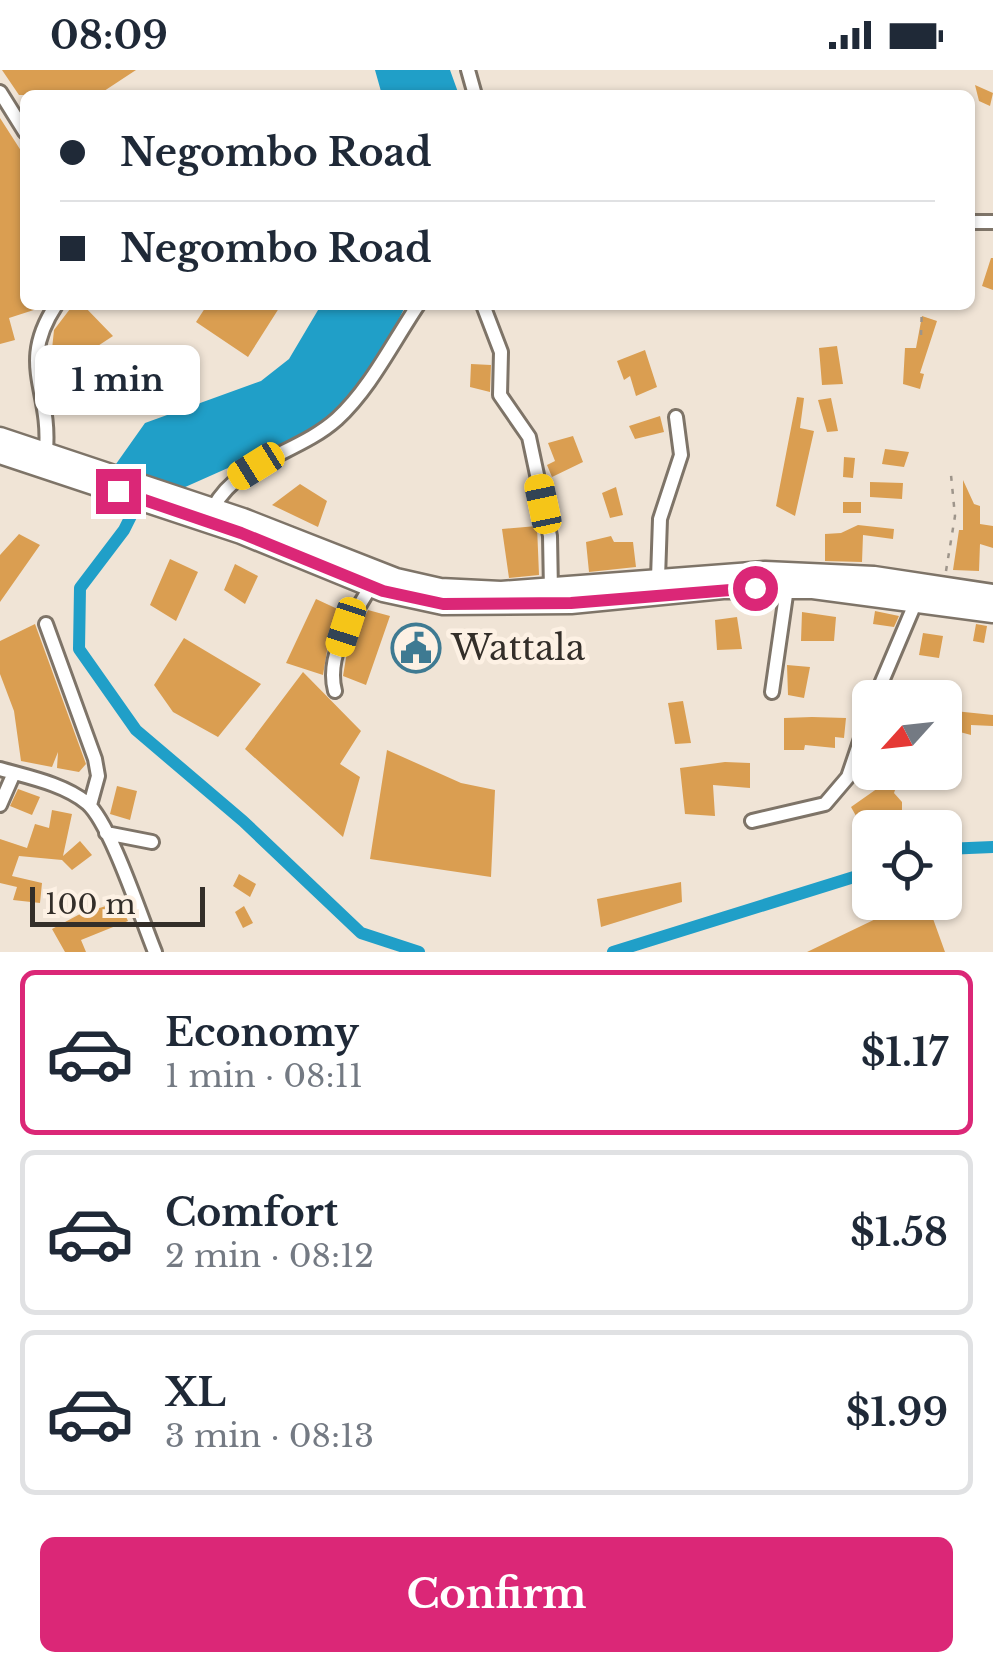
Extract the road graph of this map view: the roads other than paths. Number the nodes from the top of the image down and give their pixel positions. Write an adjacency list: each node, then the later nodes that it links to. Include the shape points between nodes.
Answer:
1 (0, 92): 2 (street)
2 (20, 124)
3 (53, 310): 8 (street, via 35,351 48,421)
4 (414, 310): 12 (street, via 339,417 308,442 235,480)
5 (485, 310): 16 (street, via 500,352 500,394 529,438 550,536)
6 (676, 417): 13 (street, via 682,455 660,519)
7 (0, 438): 8 (highway)
8 (46, 450): 10 (highway)
9 (0, 454): 10 (highway)
10 (93, 474): 11 (highway)
11 (176, 503): 12 (highway); 14 (highway)
12 (214, 508): 14 (highway)
13 (658, 578): 16 (highway); 17 (highway, via 827,573)
14 (375, 580): 16 (highway, via 443,604); 22 (street, via 346,627 330,674)
15 (786, 588): 16 (highway); 18 (highway); 23 (street)
16 (551, 596)
17 (993, 596)
18 (917, 599): 19 (highway); 21 (street)
19 (993, 612)
20 (46, 624): 27 (street, via 95,758)
21 (883, 680)
22 (336, 691)
23 (772, 692)
24 (852, 765): 28 (street, via 825,804)
25 (7, 771): 26 (street); 27 (street, via 70,792)
26 (0, 805)
27 (90, 806): 29 (street)
28 (752, 821)
29 (106, 833): 30 (street); 31 (street)
30 (152, 842)
31 (155, 952)

